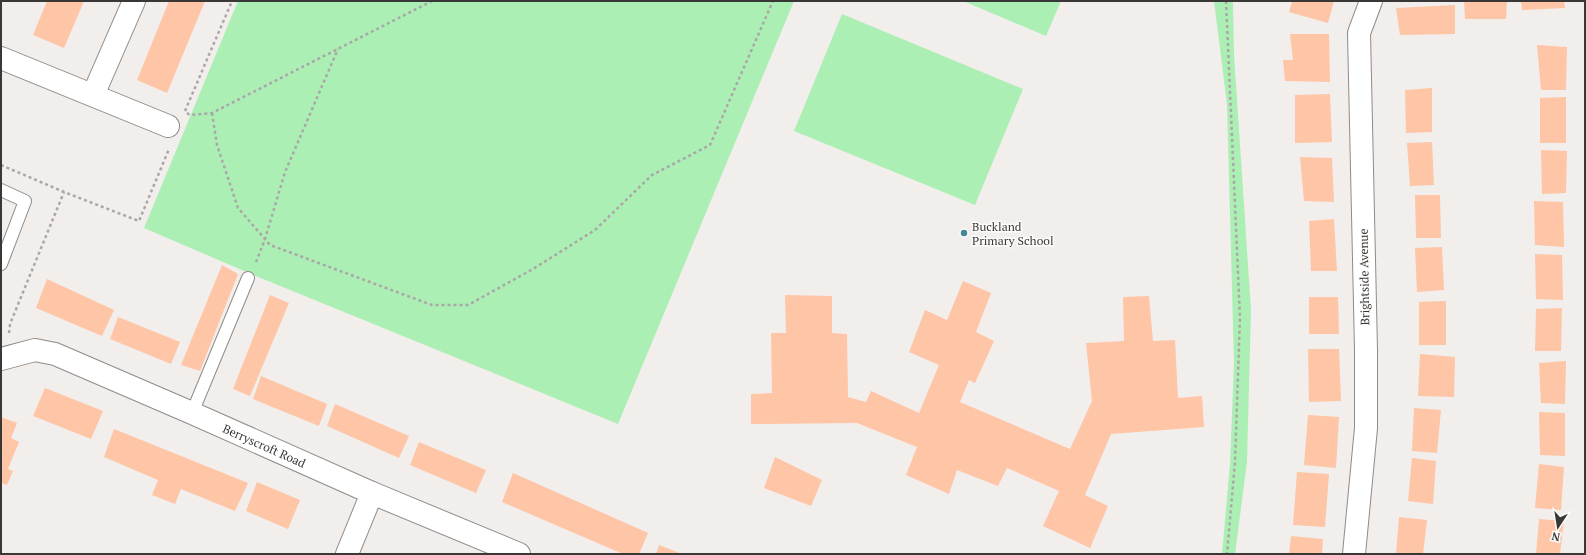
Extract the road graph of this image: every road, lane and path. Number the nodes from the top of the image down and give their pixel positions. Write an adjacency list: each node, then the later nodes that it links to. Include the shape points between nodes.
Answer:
1 (134, 1): 9 (street)
2 (232, 1): 10 (path)
3 (432, 1): 7 (path)
4 (773, 1): 16 (path, via 710,144 652,175 595,230 533,270 468,305 432,306 270,244)
5 (1226, 1): 24 (path, via 1240,318 1235,462)
6 (1371, 1): 25 (street, Brightside Avenue, via 1359,33 1366,428)
7 (338, 49): 11 (path); 16 (path, via 285,172)
8 (1, 58): 9 (street)
9 (93, 95): 12 (street)
10 (185, 112): 11 (path, via 190,115); 12 (path)
11 (212, 113): 16 (path, via 217,145 238,208)
12 (174, 129): 15 (path, via 139,221)
13 (1, 164): 15 (path)
14 (1, 190): 17 (lane, via 25,201)
15 (64, 192): 19 (path, via 10,324)
16 (265, 239): 18 (path)
17 (1, 264)
18 (248, 278): 20 (lane)
19 (4, 358): 20 (street, Berryscroft Road, via 35,350 55,354)
20 (192, 413): 21 (street, Berryscroft Road)
21 (372, 493): 22 (street); 23 (street, Berryscroft Road)
22 (347, 554)
23 (519, 554)
24 (1226, 554)
25 (1354, 554)

